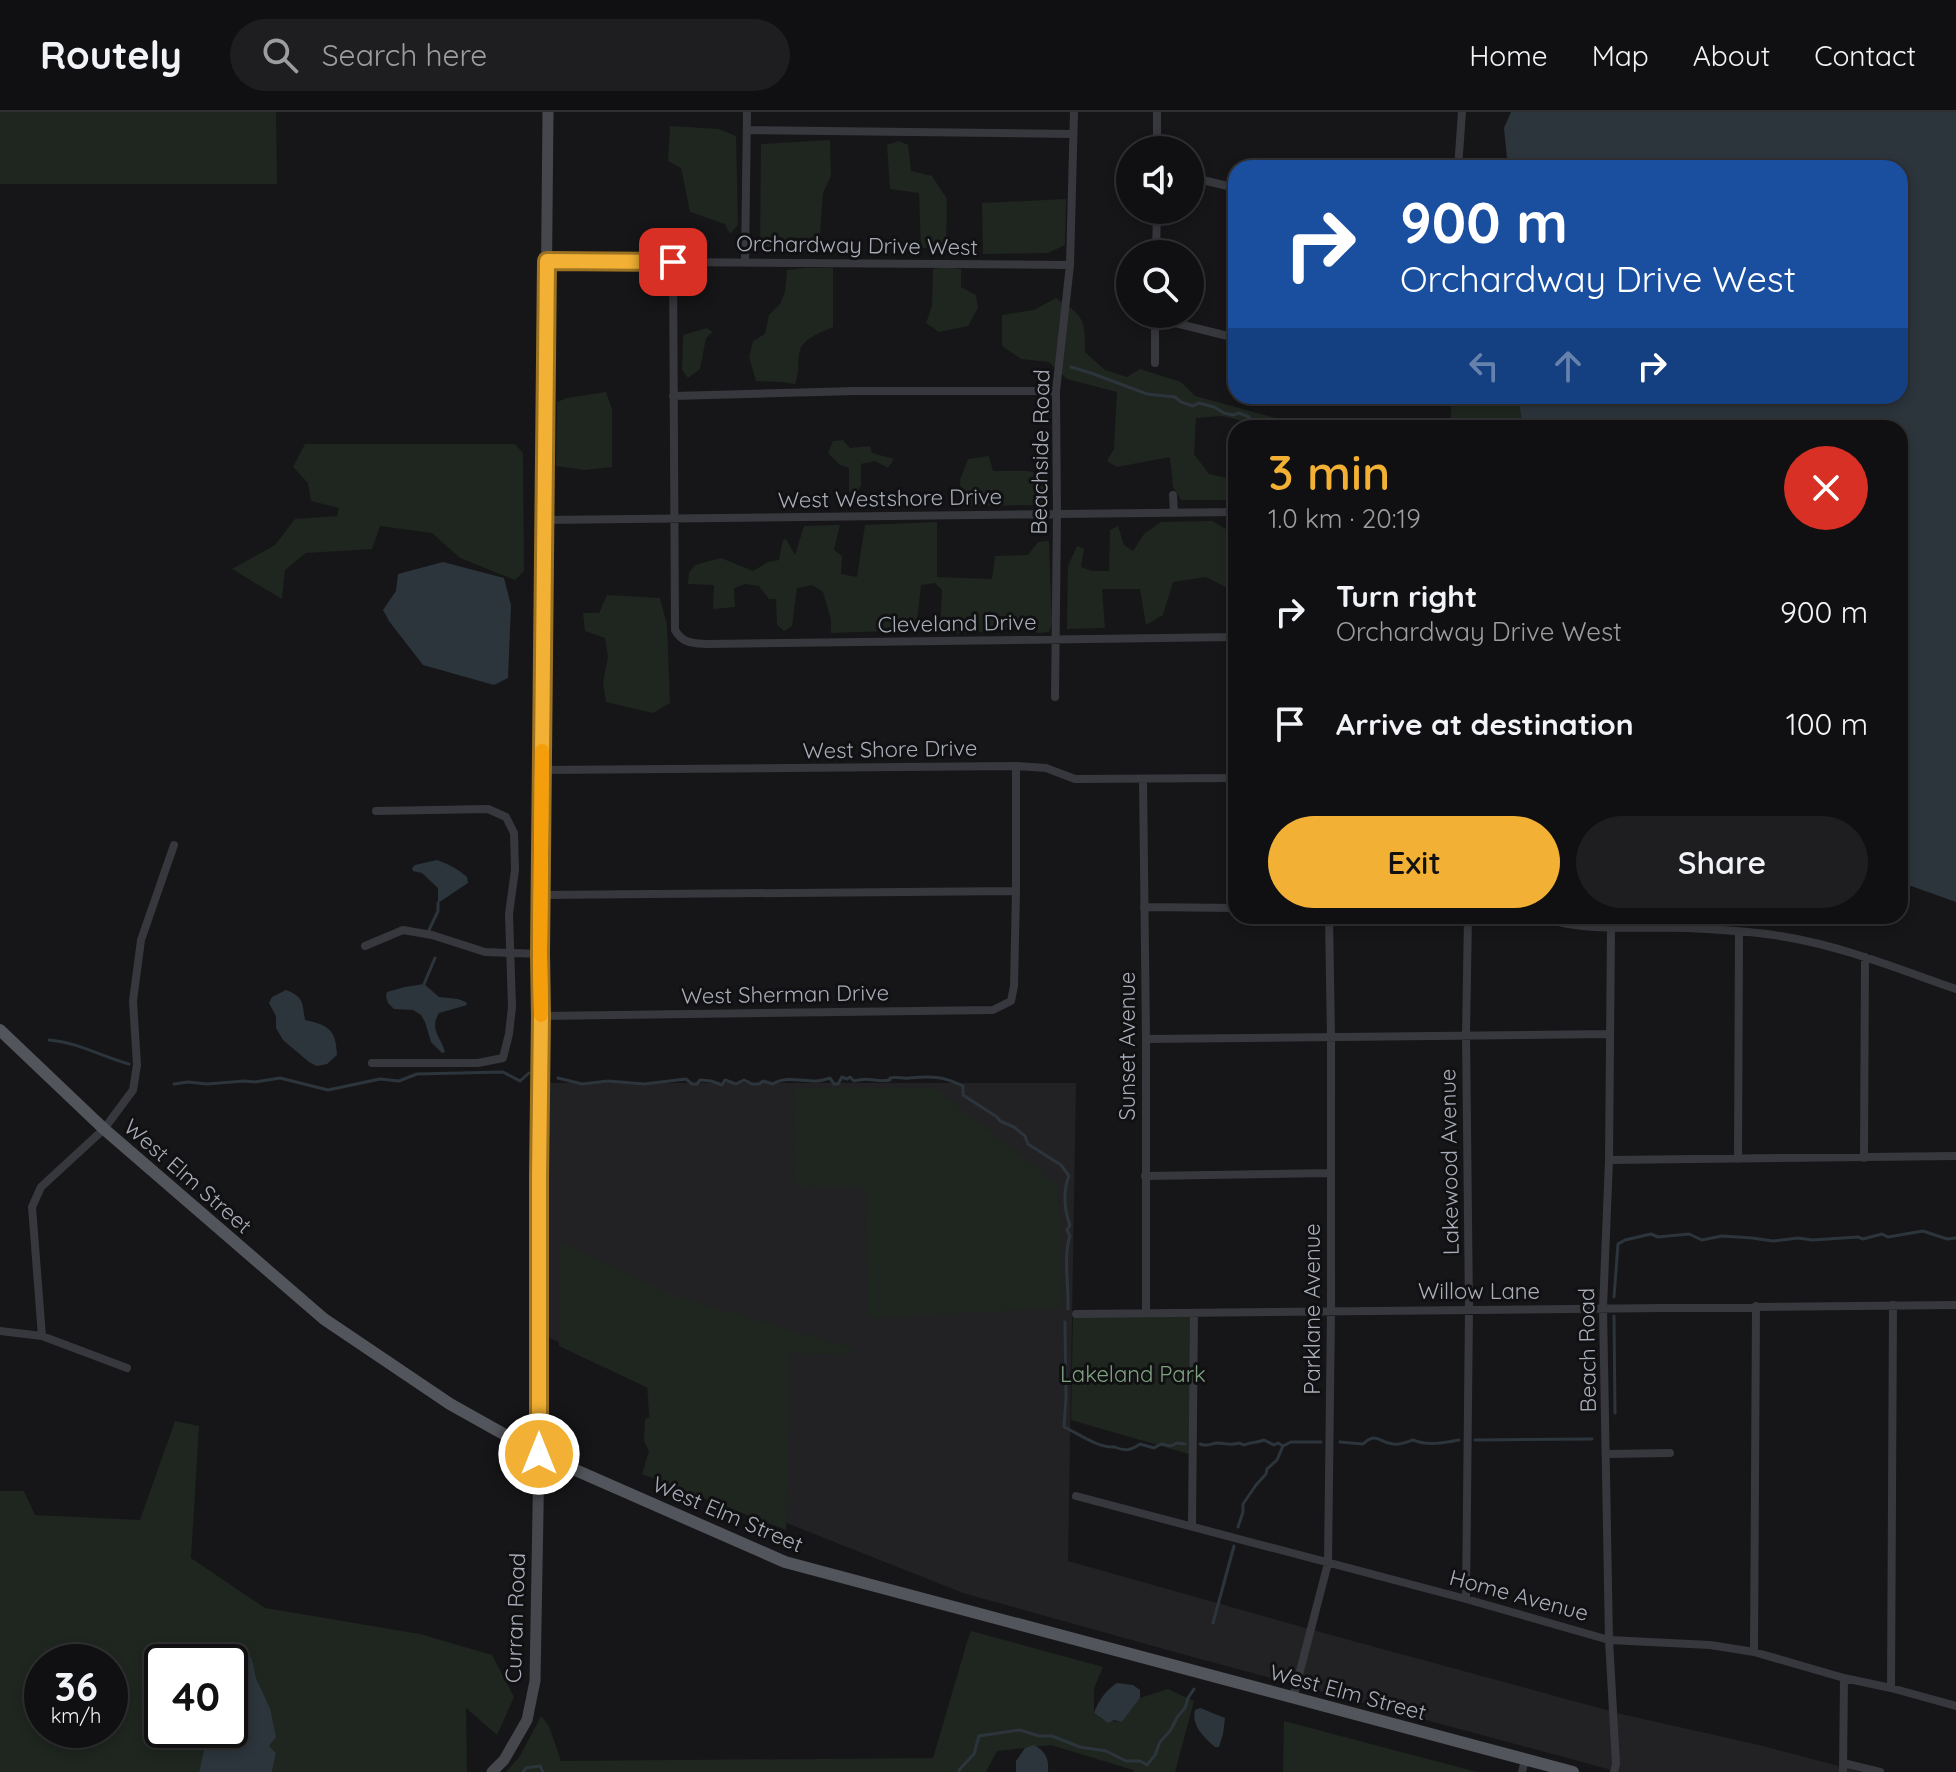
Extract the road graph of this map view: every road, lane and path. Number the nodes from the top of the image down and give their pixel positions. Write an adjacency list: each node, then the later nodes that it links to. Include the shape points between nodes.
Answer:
1 (548, 112): 12 (street, Curran Road)
2 (747, 112): 6 (street)
3 (1074, 112): 7 (street, Beachside Road)
4 (1157, 112): 8 (street)
5 (1462, 112): 9 (street)
6 (747, 130): 7 (street); 14 (street)
7 (1073, 134): 15 (street, Beachside Road)
8 (1157, 136)
9 (1459, 160)
10 (1204, 180): 11 (street)
11 (1228, 186)
12 (547, 261): 13 (street, Orchardway Drive West); 26 (street, Curran Road)
13 (673, 262): 14 (street, Orchardway Drive West); 21 (street)
14 (745, 262): 15 (street, Orchardway Drive West)
15 (1070, 265): 20 (street, Beachside Road)
16 (1155, 328): 19 (street)
17 (1199, 328): 18 (street)
18 (1228, 336)
19 (1155, 363)
20 (1056, 391): 21 (street); 25 (street, Beachside Road)
21 (673, 396): 27 (street)
22 (1173, 495): 24 (street)
23 (1228, 512): 24 (street, West Westshore Drive)
24 (1174, 513): 25 (street, West Westshore Drive)
25 (1057, 514): 27 (street, West Westshore Drive); 29 (street, Beachside Road)
26 (544, 520): 27 (street, West Westshore Drive); 32 (street, Curran Road)
27 (674, 520): 29 (street, Cleveland Drive, via 675,630 687,642)
28 (1228, 637): 29 (street, Cleveland Drive)
29 (1057, 639): 30 (street, Beachside Road)
30 (1055, 697)
31 (1016, 766): 32 (street, West Shore Drive); 34 (street, West Shore Drive, via 1046,768 1075,779); 37 (street)
32 (542, 770): 38 (street, Curran Road)
33 (1228, 778): 34 (street, West Shore Drive)
34 (1143, 779): 39 (street, Sunset Avenue)
35 (376, 811): 47 (street, via 488,809 506,817 514,833 515,870)
36 (174, 845): 58 (street, via 141,940 133,1001 136,1081)
37 (1016, 891): 38 (street); 51 (street, West Sherman Drive, via 1014,986 1011,1001 993,1010)
38 (540, 895): 48 (street, Curran Road)
39 (1144, 907): 40 (street); 56 (street, Sunset Avenue)
40 (1228, 908)
41 (1329, 924): 55 (street, Parklane Avenue)
42 (1468, 924): 53 (street, Lakewood Avenue)
43 (1581, 924): 44 (street)
44 (1611, 927): 45 (street); 54 (street, Beach Road)
45 (1739, 932): 49 (street, via 1786,937); 61 (street)
46 (365, 946): 47 (street, via 403,930 485,952)
47 (509, 953): 48 (street); 57 (street, via 512,1007 503,1058 478,1063)
48 (540, 954): 51 (street, Curran Road)
49 (1865, 957): 50 (street); 60 (street)
50 (1956, 989)
51 (541, 1016): 78 (street, Curran Road)
52 (0, 1030): 58 (main road, West Elm Street)
53 (1466, 1034): 54 (street); 55 (street); 69 (street, Lakewood Avenue)
54 (1609, 1034): 62 (street, Beach Road)
55 (1331, 1038): 56 (street); 63 (street, Parklane Avenue)
56 (1146, 1039): 64 (street, Sunset Avenue)
57 (372, 1063)
58 (104, 1129): 75 (street, via 41,1187 32,1207); 78 (main road, West Elm Street, via 324,1319 450,1404)
59 (1956, 1156): 60 (street)
60 (1864, 1158): 61 (street)
61 (1738, 1159): 62 (street)
62 (1609, 1160): 68 (street, Beach Road)
63 (1330, 1173): 64 (street); 70 (street, Parklane Avenue)
64 (1145, 1176): 71 (street, Sunset Avenue)
65 (1893, 1305): 66 (street, Willow Lane); 67 (street, Willow Lane); 87 (street)
66 (1956, 1305)
67 (1756, 1306): 68 (street, Willow Lane); 85 (street)
68 (1603, 1308): 69 (street, Willow Lane); 79 (street, Beach Road)
69 (1469, 1309): 70 (street, Willow Lane); 83 (street, Lakewood Avenue)
70 (1331, 1311): 72 (street, Willow Lane); 82 (street, Parklane Avenue)
71 (1146, 1313): 72 (street, Willow Lane); 73 (street, Willow Lane)
72 (1194, 1313): 81 (street)
73 (1076, 1314)
74 (0, 1331): 75 (street)
75 (42, 1336): 76 (street)
76 (127, 1368)
77 (1670, 1453): 79 (street)
78 (539, 1454): 88 (main road, West Elm Street, via 785,1562); 92 (street, Curran Road, via 535,1681 527,1720)
79 (1607, 1454): 84 (street, Beach Road)
80 (1076, 1496): 81 (street, Home Avenue)
81 (1192, 1526): 82 (street, Home Avenue)
82 (1328, 1563): 83 (street, Home Avenue); 88 (street, Parklane Avenue)
83 (1466, 1599): 84 (street, Home Avenue)
84 (1609, 1640): 85 (street, Home Avenue); 94 (street, Beach Road)
85 (1754, 1652): 86 (street, Home Avenue)
86 (1844, 1678): 87 (street, Home Avenue); 91 (street)
87 (1891, 1688): 89 (street, Home Avenue)
88 (1293, 1698): 90 (main road, West Elm Street)
89 (1956, 1706)
90 (1524, 1766): 93 (main road, West Elm Street)
91 (1843, 1767): 95 (street)
92 (492, 1772)
93 (1573, 1772)
94 (1614, 1772)
95 (1880, 1772)

